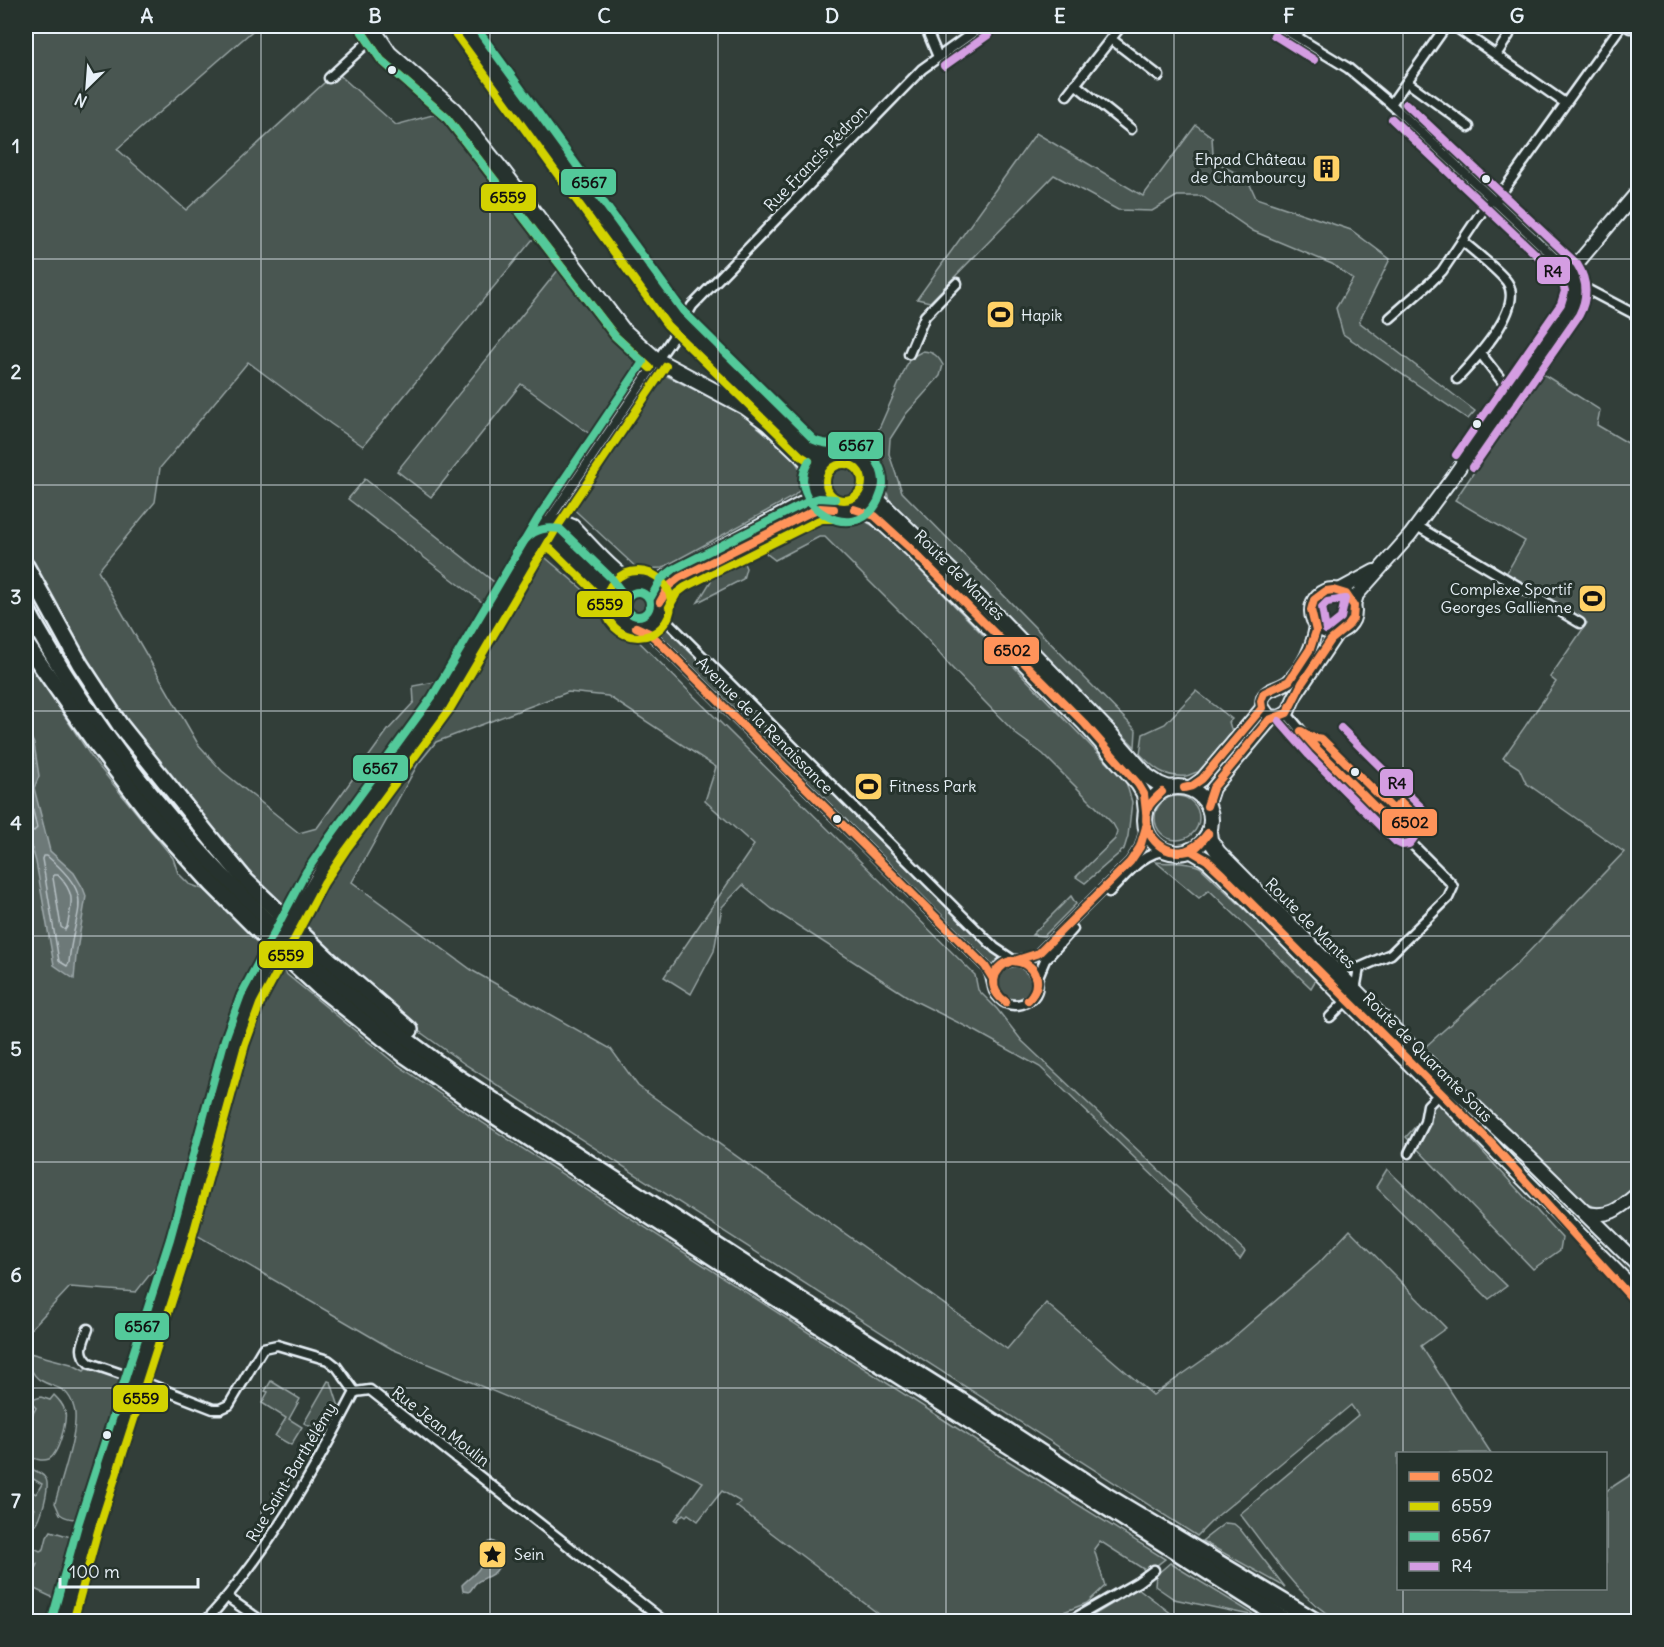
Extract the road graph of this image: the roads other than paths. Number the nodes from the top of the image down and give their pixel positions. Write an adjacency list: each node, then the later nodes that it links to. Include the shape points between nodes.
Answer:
1 (462, 26): 33 (main road, via 664,305)
2 (925, 26): 16 (street)
3 (982, 26): 16 (street, Rue Francis Pédron)
4 (1121, 26): 14 (street)
5 (1279, 26): 13 (street)
6 (1446, 26): 19 (street)
7 (1454, 26): 15 (street)
8 (1502, 26): 15 (street, via 1509,35)
9 (1621, 26): 22 (street)
10 (1627, 26): 11 (street)
11 (1637, 26)
12 (376, 28): 18 (street); 36 (main road, via 388,52 454,110 623,330)
13 (1291, 29): 23 (street)
14 (1111, 39): 17 (street); 20 (street)
15 (1496, 55): 22 (street)
16 (939, 57): 33 (street, Rue Francis Pédron, via 922,69 692,306)
17 (1159, 76)
18 (329, 78)
19 (1407, 82): 23 (street); 24 (street)
20 (1075, 84): 21 (street); 25 (street)
21 (1067, 95)
22 (1565, 103): 27 (street)
23 (1391, 104): 27 (street)
24 (1469, 127)
25 (1131, 129)
26 (1638, 191): 29 (street)
27 (1493, 200): 28 (street); 29 (street)
28 (1462, 241): 32 (street, via 1432,281); 35 (street, via 1507,282 1511,292 1508,311)
29 (1573, 277): 31 (street); 38 (street, via 1575,300)
30 (957, 283): 34 (street, via 926,316)
31 (1638, 316)
32 (1390, 318)
33 (682, 324): 36 (street, Rue Francis Pédron); 39 (main road, via 805,447)
34 (909, 354)
35 (1481, 354): 37 (street); 38 (street)
36 (657, 360): 40 (main road, via 767,423 810,464); 44 (street, Rue Francis Pédron)
37 (1457, 379)
38 (1512, 394): 45 (street)
39 (830, 456): 40 (main road, via 820,464); 41 (main road, via 847,453 861,459 871,472)
40 (815, 479): 42 (main road, via 821,500); 49 (street, via 809,497 802,503 671,574)
41 (872, 486): 43 (main road, via 865,501); 66 (main road, Route de Mantes, via 879,501 987,606 1148,776)
42 (834, 509): 43 (main road); 53 (street, via 813,511 686,574 669,586)
43 (854, 509): 68 (main road, Route de Mantes, via 875,516 910,548 1085,724 1138,784 1144,794)
44 (547, 523): 46 (street); 49 (street, via 561,521 573,526 619,572)
45 (1416, 526): 48 (street); 55 (street)
46 (534, 543): 51 (street, via 541,538 556,539); 95 (street, bridge, via 441,703 337,844 250,1000)
47 (26, 566): 83 (highway, via 80,664 120,725 246,881 328,959 411,1032 471,1078)
48 (1383, 566): 50 (street); 52 (street, via 1357,595)
49 (639, 582): 51 (street, via 621,588); 53 (street, via 654,588)
50 (1339, 590): 52 (street); 56 (street, via 1325,590 1315,598 1311,611)
51 (615, 601): 57 (street, via 620,619)
52 (1354, 605): 58 (street, via 1352,622)
53 (660, 606): 57 (street, via 650,624); 73 (street, Avenue de la Renaissance, via 668,622 995,948)
54 (26, 608): 83 (highway, via 50,654 107,737 166,814 222,876 326,976)
55 (1580, 623)
56 (1317, 626): 58 (street, via 1326,632); 62 (street, via 1312,646 1293,676 1284,686 1266,692)
57 (636, 627): 76 (street, Avenue de la Renaissance, via 666,648 985,966)
58 (1338, 632): 63 (street)
59 (26, 637): 61 (highway)
60 (26, 644): 61 (highway)
61 (41, 666): 104 (highway, via 157,823 213,885 318,986 405,1055 794,1309)
62 (1262, 708): 64 (street); 65 (street, via 1202,780)
63 (1287, 714): 64 (street); 75 (street, via 1453,887 1448,898 1391,954)
64 (1273, 717): 67 (street, via 1213,788)
65 (1184, 788): 66 (main road); 67 (main road, via 1198,794)
66 (1169, 789): 68 (main road, via 1153,799)
67 (1207, 806): 70 (main road)
68 (1146, 812): 69 (main road)
69 (1146, 827): 72 (main road, via 1154,842); 73 (street, via 1136,854 1109,885 1039,953)
70 (1209, 831): 71 (main road); 74 (main road, Route de Mantes, via 1213,845 1224,858)
71 (1190, 850): 72 (main road); 78 (main road, Route de Quarante Sous, via 1212,864)
72 (1169, 851): 77 (street, via 1156,852 1142,860 1108,893 1045,960)
73 (1015, 960): 76 (street, via 1000,966); 77 (street, via 1031,967)
74 (1332, 968): 75 (street); 78 (main road, Route de Mantes)
75 (1359, 968): 78 (street)
76 (993, 979): 77 (street, via 997,996 1013,1005 1030,999)
77 (1037, 981)
78 (1351, 995): 79 (street); 80 (main road, Route de Mantes); 81 (main road, Route de Quarante Sous)
79 (1330, 1017)
80 (1423, 1059): 82 (main road, Route de Quarante Sous)
81 (1440, 1093): 84 (street, via 1428,1105 1425,1122); 85 (main road, Route de Quarante Sous)
82 (1461, 1095): 87 (main road, Route de Quarante Sous); 91 (main road, Route de Quarante Sous)
83 (487, 1096): 105 (highway, via 1110,1498)
84 (1409, 1153)
85 (1520, 1175): 92 (main road, Route de Quarante Sous); 93 (main road)
86 (1638, 1193): 88 (street)
87 (1586, 1213): 88 (street); 89 (main road, Route de Quarante Sous)
88 (1613, 1213): 89 (street)
89 (1609, 1236): 90 (main road, Route de Quarante Sous)
90 (1638, 1265)
91 (1638, 1274)
92 (1638, 1294)
93 (1638, 1305)
94 (88, 1329): 95 (street, via 81,1349 83,1358)
95 (136, 1378): 96 (street, via 213,1410 220,1409 229,1405 263,1348 277,1345 328,1360); 99 (street)
96 (355, 1392): 98 (street, Rue Saint-Barthélémy, via 291,1506); 102 (street, Rue Jean Moulin, via 370,1390)
97 (1154, 1570): 103 (street)
98 (227, 1597): 100 (street, Rue Saint-Barthélémy); 101 (street)
99 (62, 1622)
100 (205, 1622)
101 (263, 1622)
102 (665, 1622)
103 (1068, 1622)
104 (1288, 1622)
105 (1317, 1622)

